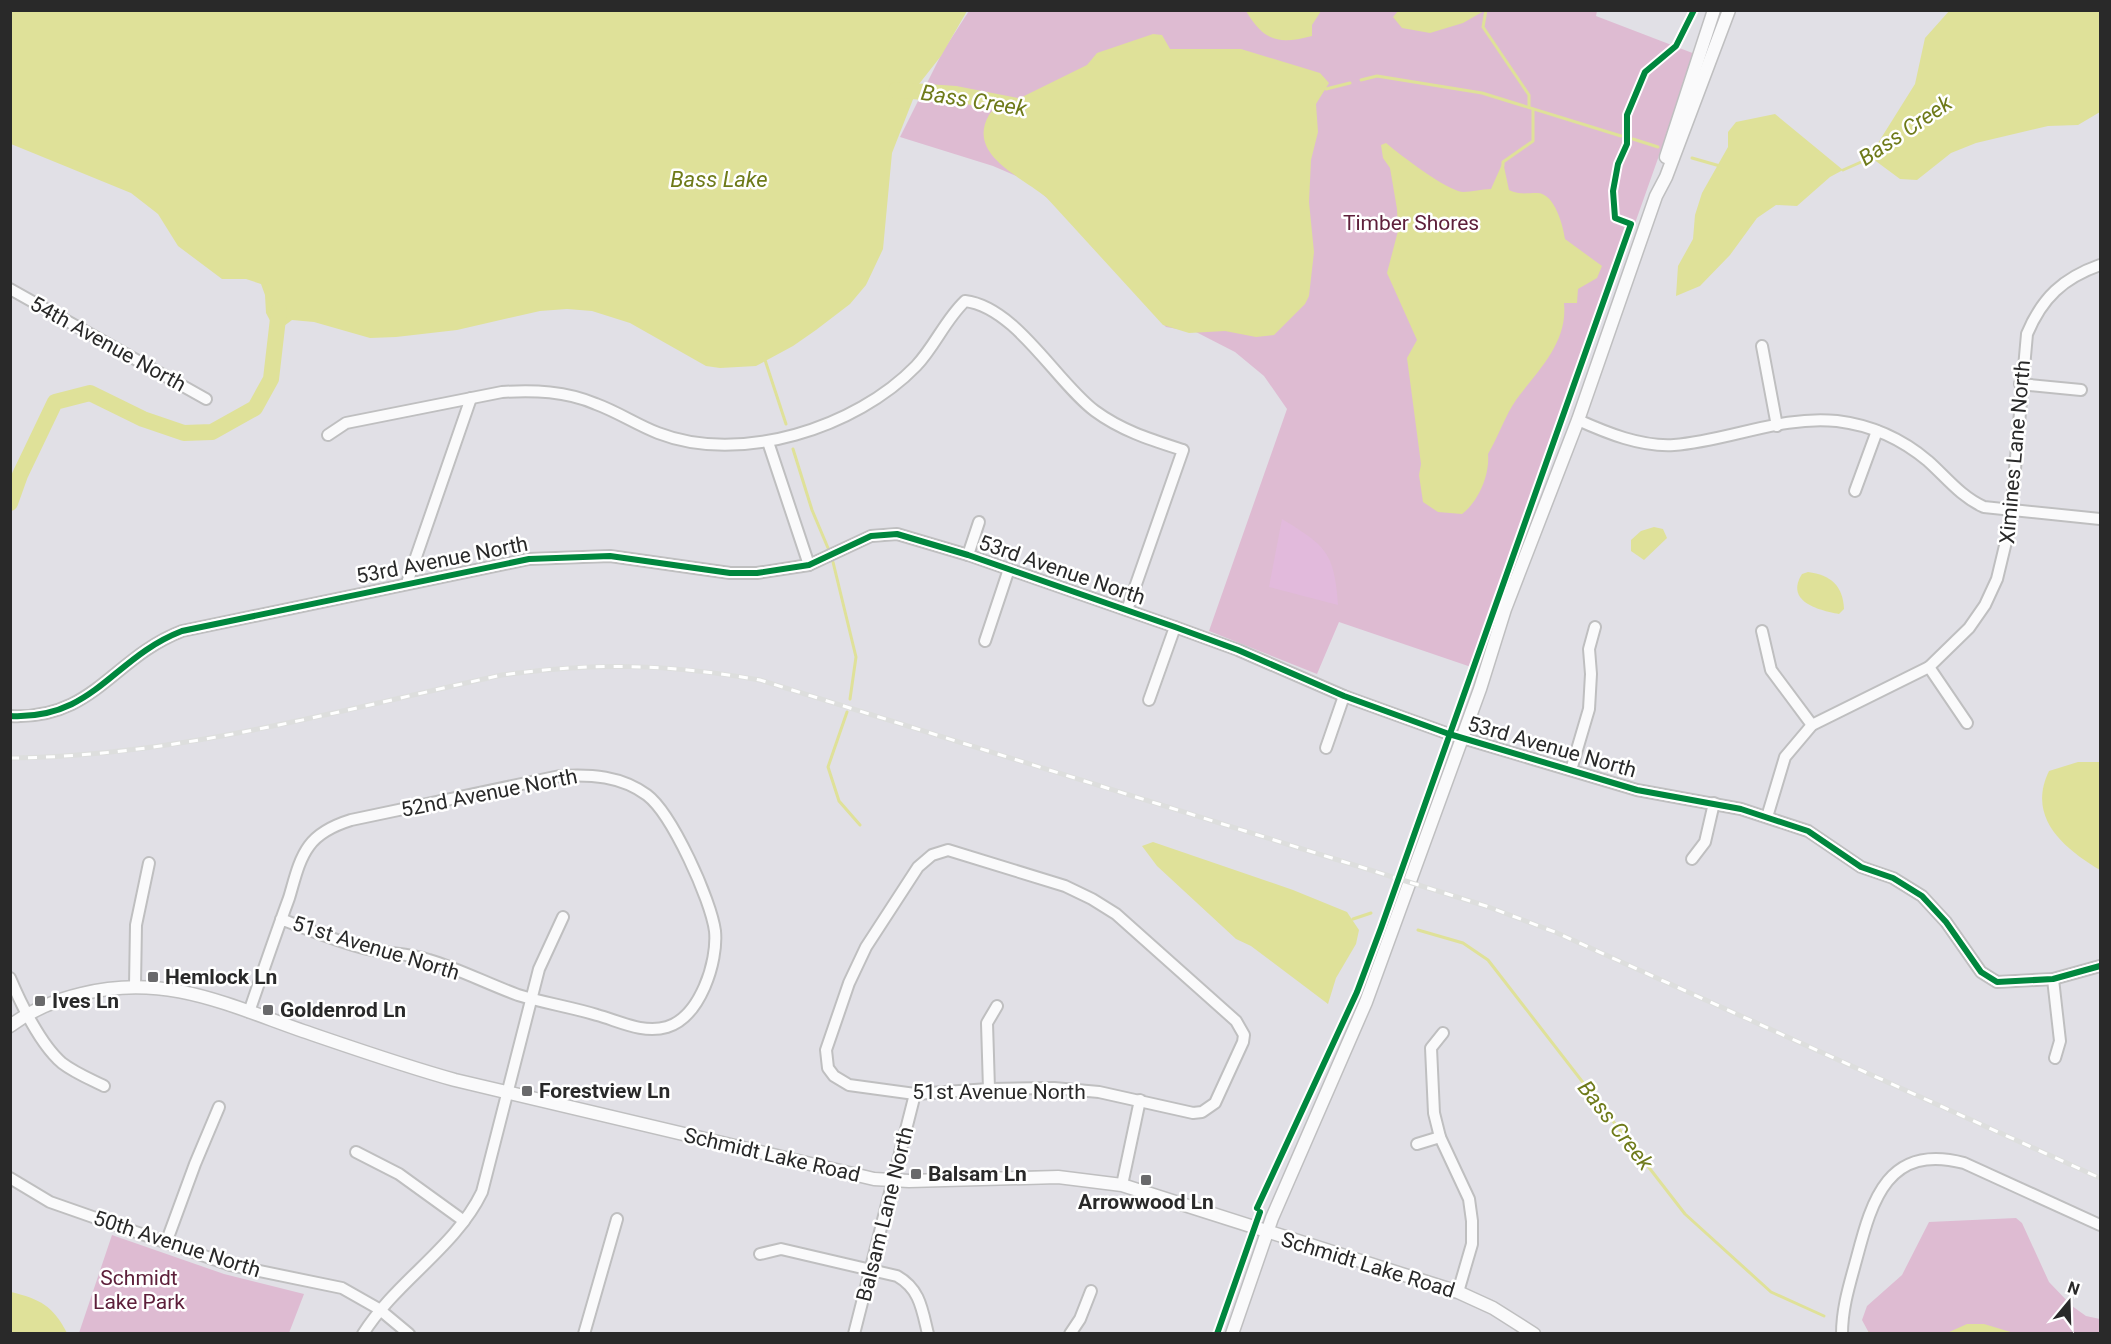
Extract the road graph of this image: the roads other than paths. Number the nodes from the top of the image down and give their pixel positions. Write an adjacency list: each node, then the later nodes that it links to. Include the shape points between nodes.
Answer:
1 (1714, 10): 3 (street)
2 (1729, 10): 3 (street)
3 (1656, 196): 11 (street)
4 (2100, 265): 7 (street, Ximines Lane North, via 2055,289 2036,313 2027,334)
5 (10, 289): 10 (street, 54th Avenue North)
6 (1762, 346): 12 (street)
7 (2020, 384): 8 (street); 17 (street, Ximines Lane North)
8 (2081, 390)
9 (471, 398): 14 (street, via 346,423); 15 (street, via 502,392 550,392 595,403 684,441 711,446); 23 (street)
10 (206, 399)
11 (1578, 420): 12 (street, via 1621,437 1658,445); 35 (street, via 1509,599)
12 (1776, 426): 13 (street, via 1811,420 1836,421)
13 (1877, 431): 16 (street); 17 (street, via 1926,460 1970,501)
14 (328, 435)
15 (768, 442): 21 (street); 24 (street, via 792,438 884,392 915,368 965,301 977,302 1017,331 1096,412 1139,435 1183,450)
16 (1855, 491)
17 (2011, 511): 18 (street); 29 (street, Ximines Lane North, via 2006,552 1985,605 1951,649)
18 (2100, 519)
19 (979, 522): 20 (street)
20 (968, 555): 21 (street, 53rd Avenue North, via 914,537 884,533); 22 (street, 53rd Avenue North)
21 (809, 565): 23 (street, 53rd Avenue North, via 730,573 651,560 568,556 490,565)
22 (1009, 569): 24 (street, 53rd Avenue North); 28 (street)
23 (407, 583): 32 (street, 53rd Avenue North, via 182,631 145,648 77,704 47,715)
24 (1127, 610): 25 (street, 53rd Avenue North)
25 (1175, 627): 30 (street, 53rd Avenue North); 31 (street)
26 (1595, 627): 37 (street, via 1588,649 1589,709)
27 (1762, 631): 34 (street, via 1771,670)
28 (985, 640)
29 (1929, 667): 33 (street); 34 (street, Ximines Lane North)
30 (1344, 696): 35 (street, 53rd Avenue North); 36 (street)
31 (1149, 700)
32 (10, 716)
33 (1967, 723)
34 (1812, 725): 39 (street, Ximines Lane North, via 1785,757)
35 (1463, 738): 37 (street, 53rd Avenue North); 71 (street, via 1366,1002)
36 (1326, 748)
37 (1571, 770): 38 (street, 53rd Avenue North, via 1636,790)
38 (1714, 803): 39 (street, 53rd Avenue North); 40 (street, via 1705,842)
39 (1767, 817): 46 (street, 53rd Avenue North, via 1808,831 1861,867 1893,878 1922,896 1989,978 2008,982)
40 (1692, 859)
41 (149, 863): 47 (street, via 136,925)
42 (562, 917): 48 (street, via 538,969)
43 (281, 919): 48 (street, 51st Avenue North, via 353,945 429,959); 50 (street, 52nd Avenue North); 52 (street, 52nd Avenue North, via 309,846 320,835 351,820 560,776 594,775 625,782 647,795 673,827 715,930 715,949 700,994)
44 (2100, 966): 46 (street, 53rd Avenue North)
45 (10, 978): 51 (street)
46 (2053, 979): 55 (street, via 2060,1041)
47 (135, 985): 50 (street, Schmidt Lake Road, via 187,992); 51 (street, Schmidt Lake Road, via 69,997)
48 (530, 999): 52 (street, 51st Avenue North, via 644,1029); 58 (street)
49 (997, 1006): 57 (street, via 987,1023)
50 (249, 1012): 58 (street, Schmidt Lake Road, via 400,1064)
51 (30, 1015): 53 (street, Schmidt Lake Road); 56 (street, via 51,1052 73,1070)
52 (677, 1023)
53 (10, 1026)
54 (1443, 1033): 62 (street, via 1431,1048 1434,1113)
55 (2055, 1058)
56 (104, 1086)
57 (989, 1089): 59 (street, 51st Avenue North); 60 (street, 51st Avenue North, via 1065,1089)
58 (508, 1093): 66 (street, Schmidt Lake Road, via 837,1172); 69 (street, via 482,1192)
59 (915, 1094): 60 (street, 51st Avenue North, via 849,1085 828,1068 826,1050 866,947 918,867 932,855 948,850 1065,886 1116,914 1241,1027 1241,1049 1210,1108 1193,1113); 66 (street, Balsam Lane North)
60 (1140, 1100): 67 (street)
61 (219, 1107): 72 (street)
62 (1440, 1137): 63 (street); 76 (street, via 1468,1199 1472,1221 1473,1244)
63 (1417, 1144)
64 (356, 1152): 69 (street, via 399,1174)
65 (10, 1178): 72 (street, 50th Avenue North, via 50,1202)
66 (894, 1180): 67 (street, Schmidt Lake Road, via 1058,1177); 74 (street, Balsam Lane North)
67 (1122, 1185): 71 (street, Schmidt Lake Road)
68 (617, 1219): 80 (street)
69 (464, 1221): 77 (street)
70 (2100, 1226): 86 (street, via 1954,1160 1909,1166 1885,1183 1875,1197 1845,1299)
71 (1267, 1233): 76 (street, Schmidt Lake Road); 84 (street)
72 (166, 1243): 77 (street, 50th Avenue North, via 255,1272 342,1288)
73 (760, 1254): 74 (street, via 781,1249)
74 (872, 1270): 81 (street, Balsam Lane North); 82 (street, via 897,1276 912,1287 922,1306)
75 (1091, 1291): 83 (street)
76 (1458, 1292): 85 (street, Schmidt Lake Road)
77 (379, 1310): 78 (street); 79 (street, 50th Avenue North)
78 (363, 1334)
79 (409, 1334)
80 (584, 1334)
81 (854, 1334)
82 (928, 1334)
83 (1070, 1334)
84 (1232, 1334)
85 (1534, 1334)
86 (1842, 1334)

